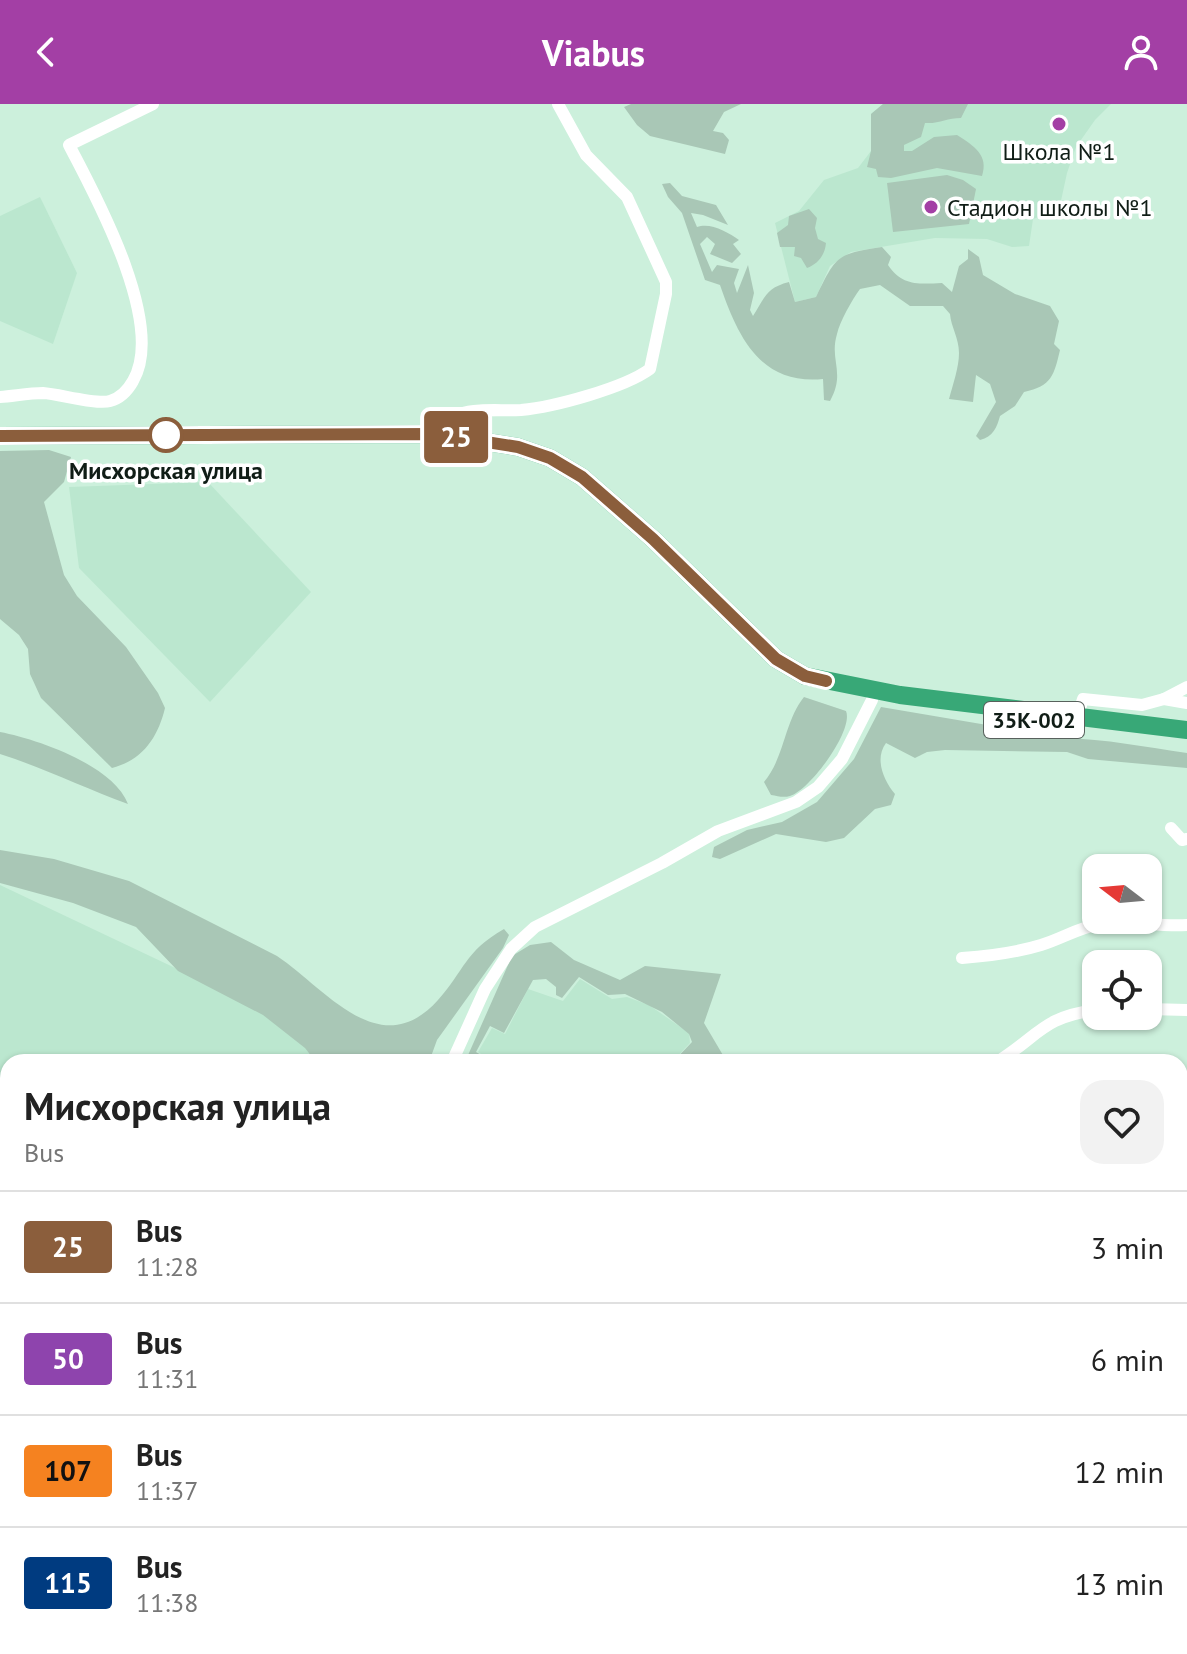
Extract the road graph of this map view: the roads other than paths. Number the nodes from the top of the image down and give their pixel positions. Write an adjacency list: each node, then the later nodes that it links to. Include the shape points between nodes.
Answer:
1 (153, 104): 3 (street, via 69,145 132,284 141,320 138,373 127,391 109,402 42,393)
2 (558, 104): 5 (street, via 586,155 627,197 666,282 650,369 637,378 551,405 459,414 444,423)
3 (0, 397)
4 (0, 436): 5 (highway)
5 (435, 438): 6 (highway); 9 (highway, via 520,454 574,477 773,666 802,683); 11 (highway, via 518,447 582,477 776,659 805,676 900,695)
6 (0, 443)
7 (1187, 687): 8 (street)
8 (1164, 699): 10 (street); 11 (street, via 1142,705 1083,699)
9 (877, 700): 13 (highway, 35К-002); 21 (street, via 842,759 818,787 796,802 718,831 535,927 511,949 485,989)
10 (1187, 703)
11 (1078, 715): 12 (highway)
12 (1187, 730)
13 (1187, 739)
14 (1171, 828): 15 (street)
15 (1187, 839)
16 (1187, 925): 17 (street, via 1096,924 1043,945)
17 (962, 958)
18 (1162, 1009): 19 (street)
19 (1187, 1010)
20 (1082, 1012): 22 (street, via 1044,1025)
21 (456, 1054)
22 (1007, 1054)

